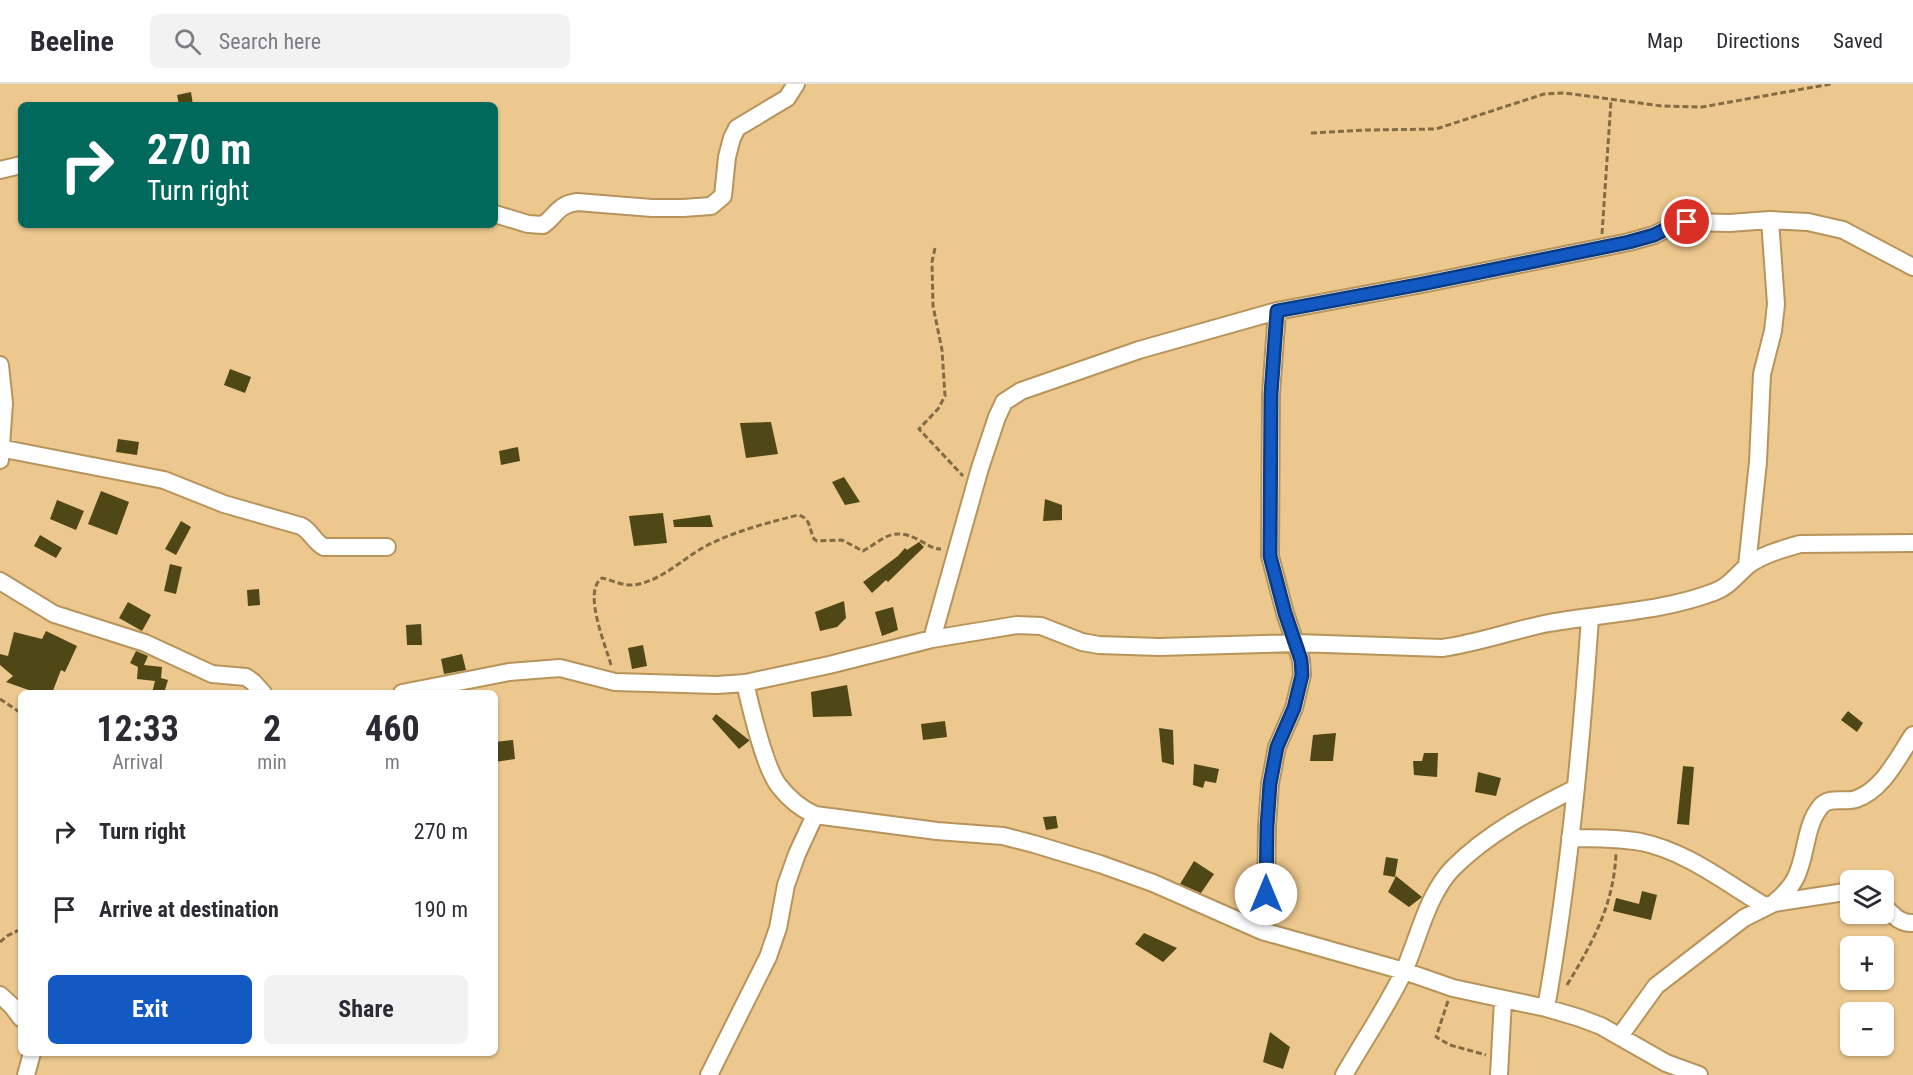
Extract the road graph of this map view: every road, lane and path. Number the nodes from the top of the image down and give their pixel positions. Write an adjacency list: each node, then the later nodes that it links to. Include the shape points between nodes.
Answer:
1 (796, 84): 7 (street, via 787,98 737,128 727,157 723,196 711,206 652,208 577,202 556,210 543,225)
2 (1831, 84): 3 (path, via 1702,107)
3 (1611, 100): 4 (path, via 1544,94 1436,129); 9 (path)
4 (1311, 133)
5 (18, 166): 6 (street)
6 (0, 170)
7 (498, 215)
8 (1770, 220): 9 (street, via 1678,223 1654,235); 11 (street, via 1808,222 1843,230); 19 (street, via 1776,304 1762,374)
9 (1602, 247): 12 (street)
10 (935, 248): 15 (path, via 933,306 942,350 945,396 919,429)
11 (1913, 267)
12 (1277, 311): 15 (street, via 1138,350 1021,391 1004,402); 23 (street, via 1271,394 1270,556)
13 (0, 365): 14 (street, via 4,403)
14 (0, 452): 18 (street, via 164,480 224,504 301,526 324,547)
15 (974, 488): 22 (street)
16 (1913, 543): 19 (street, via 1800,544)
17 (945, 545): 24 (path, via 937,549 912,537 892,534 863,550 842,540 814,539 809,522 798,515 721,539 671,569 634,585 602,578 592,592)
18 (387, 547)
19 (1748, 566): 21 (street, via 1718,591)
20 (0, 581): 26 (street, via 54,614 145,643 212,674 246,677)
21 (1590, 618): 23 (street, via 1550,623 1442,648); 32 (street)
22 (932, 639): 23 (street, via 1017,625 1041,626 1100,645); 25 (street)
23 (1297, 643): 41 (street, via 1302,675 1298,696 1277,747 1270,784)
24 (615, 682): 25 (street); 27 (street, via 560,668)
25 (745, 683): 33 (street, via 778,785 802,809)
26 (260, 690)
27 (417, 690)
28 (0, 699): 29 (path)
29 (18, 711)
30 (1913, 735): 31 (street)
31 (1908, 755): 37 (street, via 1863,795 1822,805 1812,823 1795,880)
32 (1576, 788): 34 (street); 43 (street, via 1508,825 1453,868 1432,900)
33 (816, 815): 41 (street, via 1003,836 1034,844 1153,883); 53 (street, via 796,854 768,957)
34 (1570, 838): 35 (street); 47 (street)
35 (1616, 839): 37 (street, via 1671,852); 47 (path, via 1613,890 1608,906 1596,934)
36 (1840, 893): 37 (street)
37 (1770, 905): 49 (street, via 1744,918 1656,986)
38 (1894, 915): 39 (street)
39 (1913, 923)
40 (18, 930): 42 (path)
41 (1262, 931): 43 (street)
42 (0, 942)
43 (1404, 971): 44 (street); 54 (street)
44 (1453, 988): 46 (street); 51 (path, via 1436,1037)
45 (0, 995): 48 (street)
46 (1503, 1000): 47 (street); 51 (street)
47 (1548, 1008): 49 (street)
48 (18, 1014)
49 (1620, 1036): 55 (street, via 1666,1063)
50 (31, 1056): 52 (street)
51 (1499, 1067)
52 (26, 1075)
53 (710, 1075)
54 (1344, 1075)
55 (1699, 1075)

